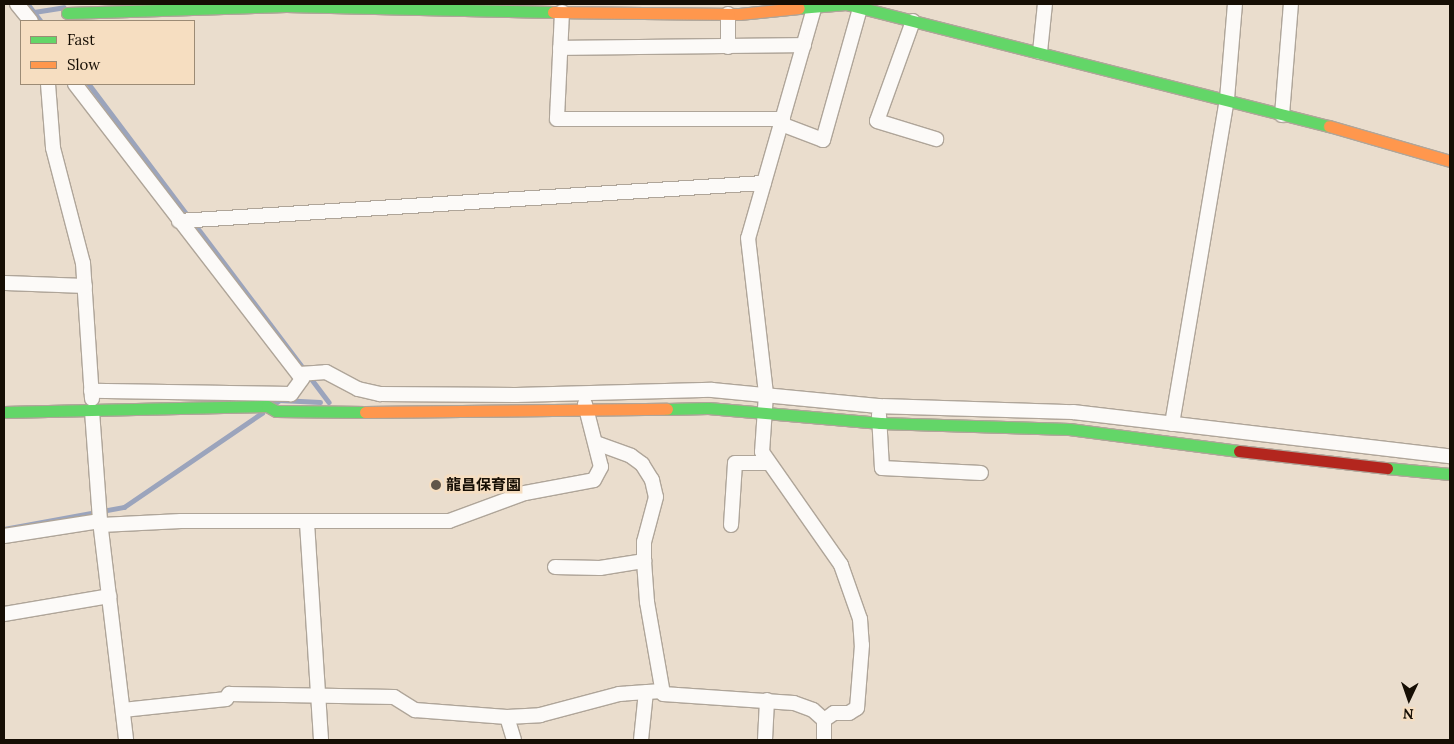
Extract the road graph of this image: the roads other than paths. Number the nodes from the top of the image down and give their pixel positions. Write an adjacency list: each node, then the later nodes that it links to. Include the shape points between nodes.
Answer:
1 (16, 4): 11 (street)
2 (815, 4): 6 (street, via 846,4); 10 (street, via 780,12); 13 (street)
3 (1045, 4): 15 (street)
4 (1235, 4): 19 (street)
5 (1291, 4): 20 (street)
6 (860, 8): 12 (street); 21 (street, via 823,140)
7 (689, 9): 9 (street); 10 (street)
8 (64, 12): 9 (street, via 286,6)
9 (562, 12): 16 (street)
10 (728, 14): 14 (street)
11 (29, 20)
12 (913, 21): 15 (street); 22 (street, via 877,121)
13 (804, 45): 14 (street); 21 (street)
14 (728, 47): 16 (street)
15 (1041, 47): 19 (street)
16 (560, 48): 21 (street, via 557,120)
17 (48, 85): 27 (street, via 53,148 83,263)
18 (76, 85): 25 (street)
19 (1228, 95): 20 (street); 36 (street)
20 (1282, 110): 23 (street)
21 (782, 121): 24 (street)
22 (936, 138)
23 (1450, 161)
24 (764, 183): 25 (street); 32 (street, via 748,238)
25 (181, 220): 28 (street, via 289,365)
26 (4, 283): 27 (street)
27 (85, 286): 29 (street)
28 (305, 373): 30 (street); 31 (street, via 326,372 358,389 380,394)
29 (92, 402): 30 (street); 30 (street, via 269,408); 33 (street); 42 (street)
30 (291, 402): 31 (street)
31 (585, 403): 32 (street, via 712,390); 37 (street)
32 (765, 403): 34 (street); 39 (street, via 762,452)
33 (4, 412)
34 (879, 415): 35 (street); 40 (street, via 882,468)
35 (1071, 421): 36 (street); 41 (street, via 1285,457)
36 (1172, 424): 38 (street)
37 (596, 442): 43 (street, via 601,467 594,480 525,493 449,520); 46 (street, via 631,456 642,464 652,480 656,498 644,542)
38 (1450, 456)
39 (768, 463): 44 (street, via 735,463); 56 (street, via 840,565 860,619 862,645 856,708 848,713 834,713)
40 (981, 473)
41 (1450, 474)
42 (100, 516): 43 (street); 45 (street); 48 (street)
43 (307, 523): 52 (street)
44 (731, 525)
45 (4, 536)
46 (644, 561): 47 (street, via 600,568); 50 (street)
47 (555, 567)
48 (109, 596): 49 (street); 54 (street)
49 (4, 614)
50 (662, 691): 51 (street); 53 (street, via 670,697)
51 (646, 692): 55 (street, via 619,694 540,715); 60 (street)
52 (318, 694): 54 (street, via 228,694 226,699); 55 (street, via 394,697 414,710); 58 (street)
53 (767, 700): 56 (street, via 794,703 813,710); 61 (street)
54 (123, 710): 57 (street)
55 (507, 717): 59 (street)
56 (824, 720): 62 (street)
57 (126, 740)
58 (322, 740)
59 (514, 740)
60 (641, 740)
61 (765, 740)
62 (824, 740)

